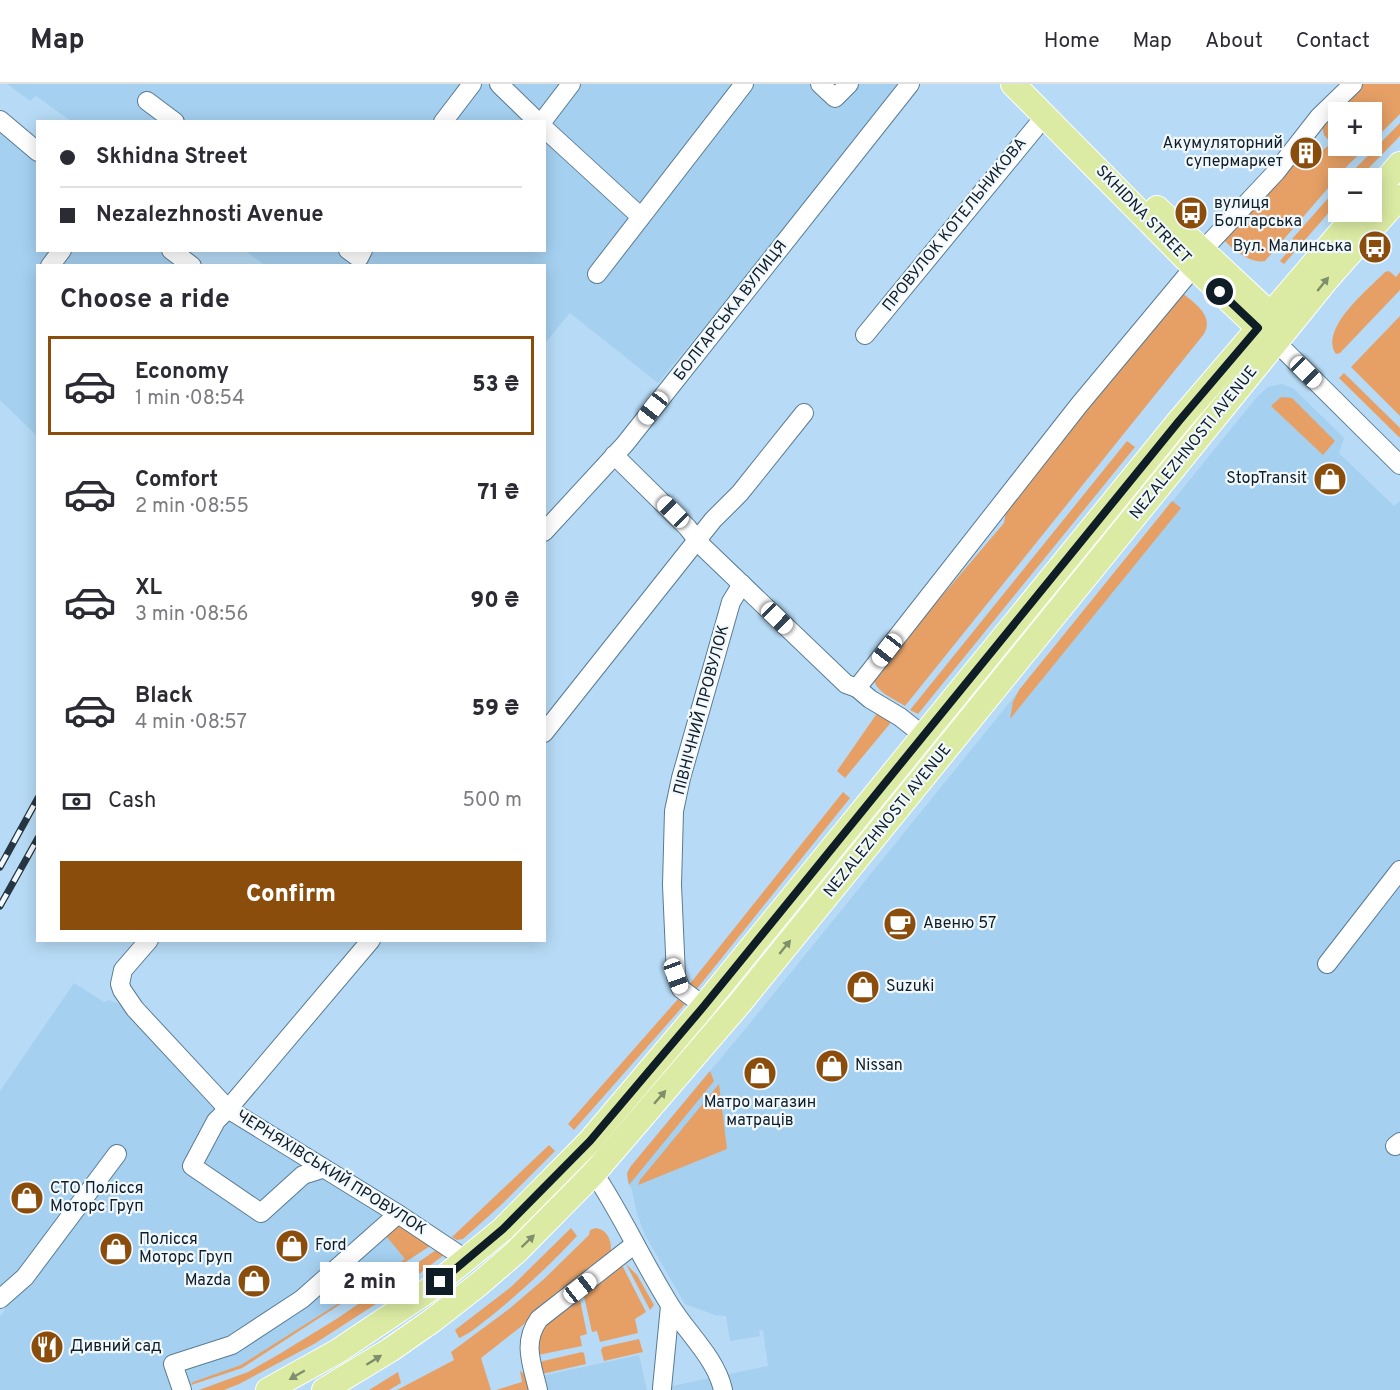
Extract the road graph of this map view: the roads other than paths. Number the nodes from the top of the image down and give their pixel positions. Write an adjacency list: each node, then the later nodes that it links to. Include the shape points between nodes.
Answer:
1 (472, 84): 15 (street)
2 (499, 84): 16 (street)
3 (571, 84): 17 (street)
4 (744, 84): 23 (street)
5 (820, 84): 6 (street, via 835,98)
6 (849, 84)
7 (910, 84): 32 (street, БОЛГАРСЬКА ВУЛИЦЯ)
8 (1013, 84): 12 (main road, SKHIDNA STREET)
9 (1032, 84): 26 (main road, SKHIDNA STREET)
10 (1353, 84): 26 (street, via 1319,117)
11 (147, 101): 14 (street)
12 (1045, 116): 26 (main road, SKHIDNA STREET); 30 (street, ПРОВУЛОК КОТЕЛЬНИКОВА)
13 (0, 120): 19 (street)
14 (172, 120)
15 (445, 120)
16 (538, 120)
17 (542, 120)
18 (546, 130): 23 (street)
19 (36, 150)
20 (1400, 164): 21 (main road)
21 (1382, 184)
22 (1400, 197): 29 (main road, NEZALEZHNOSTI AVENUE, one-way to 22)
23 (641, 217): 28 (street)
24 (1351, 222): 29 (main road, NEZALEZHNOSTI AVENUE)
25 (174, 252): 27 (street)
26 (1198, 259): 29 (main road, SKHIDNA STREET); 37 (street)
27 (189, 264)
28 (597, 274)
29 (1273, 331): 33 (street); 39 (main road, NEZALEZHNOSTI AVENUE, via 1179,421); 48 (main road, NEZALEZHNOSTI AVENUE, one-way to 29, via 740,1003)
30 (865, 336)
31 (804, 413): 35 (street)
32 (615, 455): 34 (street, БОЛГАРСЬКА ВУЛИЦЯ); 35 (street)
33 (1400, 465)
34 (546, 530)
35 (698, 540): 36 (street); 38 (street)
36 (742, 584): 37 (street, via 846,684); 44 (street, ПІВНІЧНИЙ ПРОВУЛОК, via 731,602 674,811 676,976 681,988)
37 (857, 688): 39 (street)
38 (546, 730)
39 (924, 736): 44 (main road, NEZALEZHNOSTI AVENUE)
40 (1400, 870): 43 (street)
41 (147, 942): 45 (street, via 123,969 122,990)
42 (368, 942): 45 (street, ЧЕРНЯХІВСЬКИЙ ПРОВУЛОК)
43 (1327, 964)
44 (704, 1006): 51 (main road, NEZALEZHNOSTI AVENUE, via 590,1141)
45 (228, 1109): 47 (street, ЧЕРНЯХІВСЬКИЙ ПРОВУЛОК); 47 (street, via 216,1120 192,1166 261,1213 303,1175)
46 (117, 1154): 52 (street, via 26,1277)
47 (322, 1169): 49 (street, ЧЕРНЯХІВСЬКИЙ ПРОВУЛОК)
48 (594, 1173): 50 (street); 57 (main road, NEZALEZHNOSTI AVENUE, one-way to 48, via 390,1350 470,1291 516,1252)
49 (398, 1214): 51 (street, ЧЕРНЯХІВСЬКИЙ ПРОВУЛОК); 55 (street, via 302,1299 231,1345 173,1364)
50 (635, 1244): 53 (street); 58 (street, via 539,1319 531,1330 529,1340)
51 (467, 1260): 56 (main road, NEZALEZHNOSTI AVENUE, one-way to 56, via 382,1323)
52 (0, 1299)
53 (670, 1306): 54 (street); 59 (street, via 720,1375)
54 (662, 1388)
55 (182, 1390)
56 (268, 1390)
57 (324, 1390)
58 (538, 1390)
59 (723, 1390)

